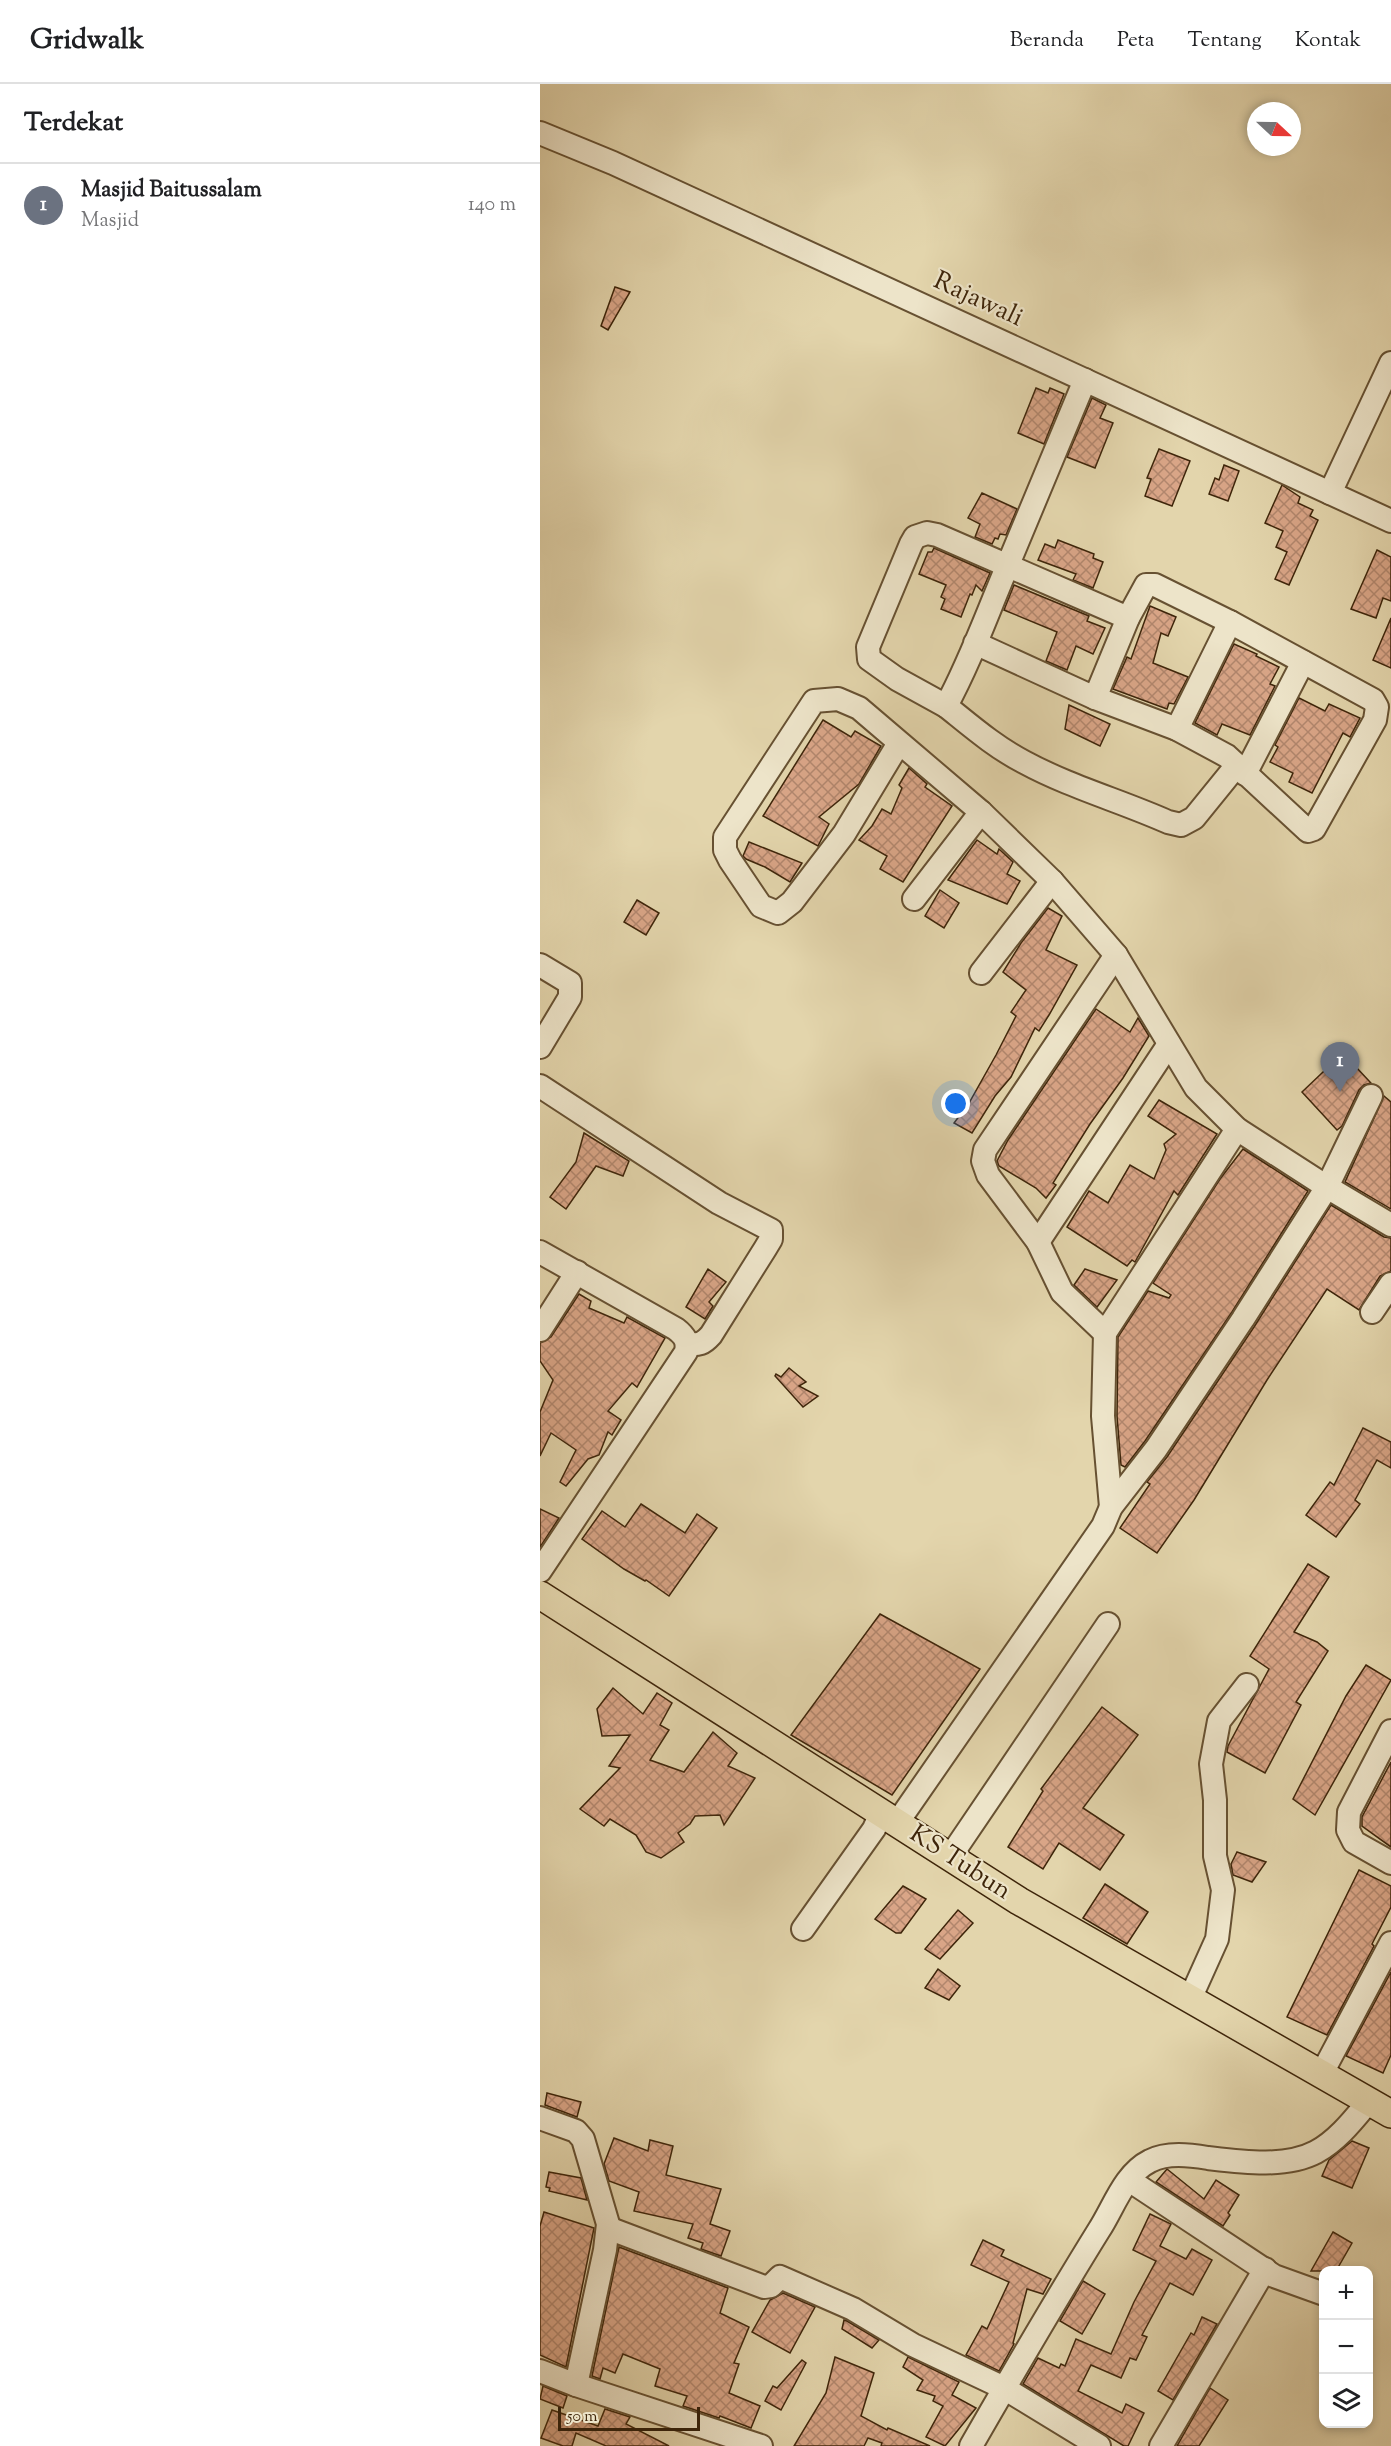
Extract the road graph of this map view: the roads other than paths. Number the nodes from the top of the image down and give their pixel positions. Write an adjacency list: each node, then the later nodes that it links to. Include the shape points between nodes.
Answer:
1 (540, 133): 3 (street, Rajawali)
2 (1391, 363): 4 (street)
3 (1085, 380): 4 (street, Rajawali); 6 (street)
4 (1330, 493): 5 (street, Rajawali)
5 (1391, 521)
6 (1008, 564): 7 (street); 9 (street); 12 (street, via 937,535 920,534 911,544 867,654 897,679)
7 (1128, 618): 8 (street, via 1143,589 1151,584); 11 (street)
8 (1230, 622): 10 (street); 13 (street)
9 (975, 643): 11 (street); 12 (street)
10 (1303, 662): 15 (street); 15 (street, via 1373,700 1377,707 1368,733 1312,831 1305,830)
11 (1095, 698): 13 (street)
12 (945, 706): 15 (street, via 1025,763 1092,793 1181,825 1194,818)
13 (1176, 729): 15 (street, via 1227,756)
14 (899, 743): 14 (street, via 844,834 792,902 778,913 761,906 730,860 725,837 814,701 838,699 859,708); 16 (street)
15 (1241, 769)
16 (981, 812): 17 (street); 18 (street)
17 (1052, 881): 19 (street); 21 (street)
18 (914, 899)
19 (1116, 955): 22 (street); 29 (street, via 985,1150 983,1161 988,1175)
20 (540, 965): 23 (street, via 570,983 571,990)
21 (981, 973)
22 (1169, 1044): 26 (street, via 1196,1088); 29 (street)
23 (540, 1047)
24 (540, 1086): 36 (street, via 719,1203 771,1230 771,1239 711,1335 699,1345)
25 (1371, 1096): 27 (street)
26 (1237, 1129): 27 (street); 35 (street)
27 (1327, 1188): 28 (street); 37 (street, via 1162,1440)
28 (1391, 1225)
29 (1038, 1242): 35 (street, via 1062,1292)
30 (540, 1252): 31 (street)
31 (577, 1272): 34 (street); 36 (street, via 676,1329)
32 (1391, 1284): 33 (street)
33 (1372, 1312)
34 (540, 1330)
35 (1105, 1333): 37 (street, via 1102,1416)
36 (687, 1344): 38 (street, via 686,1352)
37 (1111, 1507): 43 (street, via 1103,1526)
38 (540, 1571)
39 (540, 1595): 43 (main road, KS Tubun)
40 (1108, 1624): 44 (street)
41 (1247, 1685): 48 (street, via 1219,1721 1211,1764 1215,1856 1223,1890 1217,1939)
42 (1391, 1731): 45 (street, via 1349,1812 1348,1830 1354,1842)
43 (889, 1818): 44 (main road, KS Tubun); 46 (street, via 874,1829)
44 (950, 1857): 48 (main road, KS Tubun)
45 (1391, 1863)
46 (803, 1929)
47 (1391, 1943): 49 (street)
48 (1190, 1999): 49 (main road, KS Tubun)
49 (1321, 2075): 50 (main road, KS Tubun)
50 (1380, 2108): 52 (street, via 1316,2152 1295,2159 1262,2162 1171,2156 1150,2161)
51 (540, 2118): 53 (street, via 576,2132 583,2139)
52 (1129, 2180): 54 (street); 58 (street)
53 (608, 2228): 57 (street); 58 (street, via 764,2287 780,2277 853,2308 913,2345)
54 (1265, 2269): 55 (street); 62 (street)
55 (1319, 2293)
56 (540, 2371): 57 (street)
57 (576, 2385): 59 (street)
58 (1004, 2388): 60 (street); 61 (street)
59 (761, 2446)
60 (971, 2446)
61 (1099, 2446)
62 (1161, 2446)

